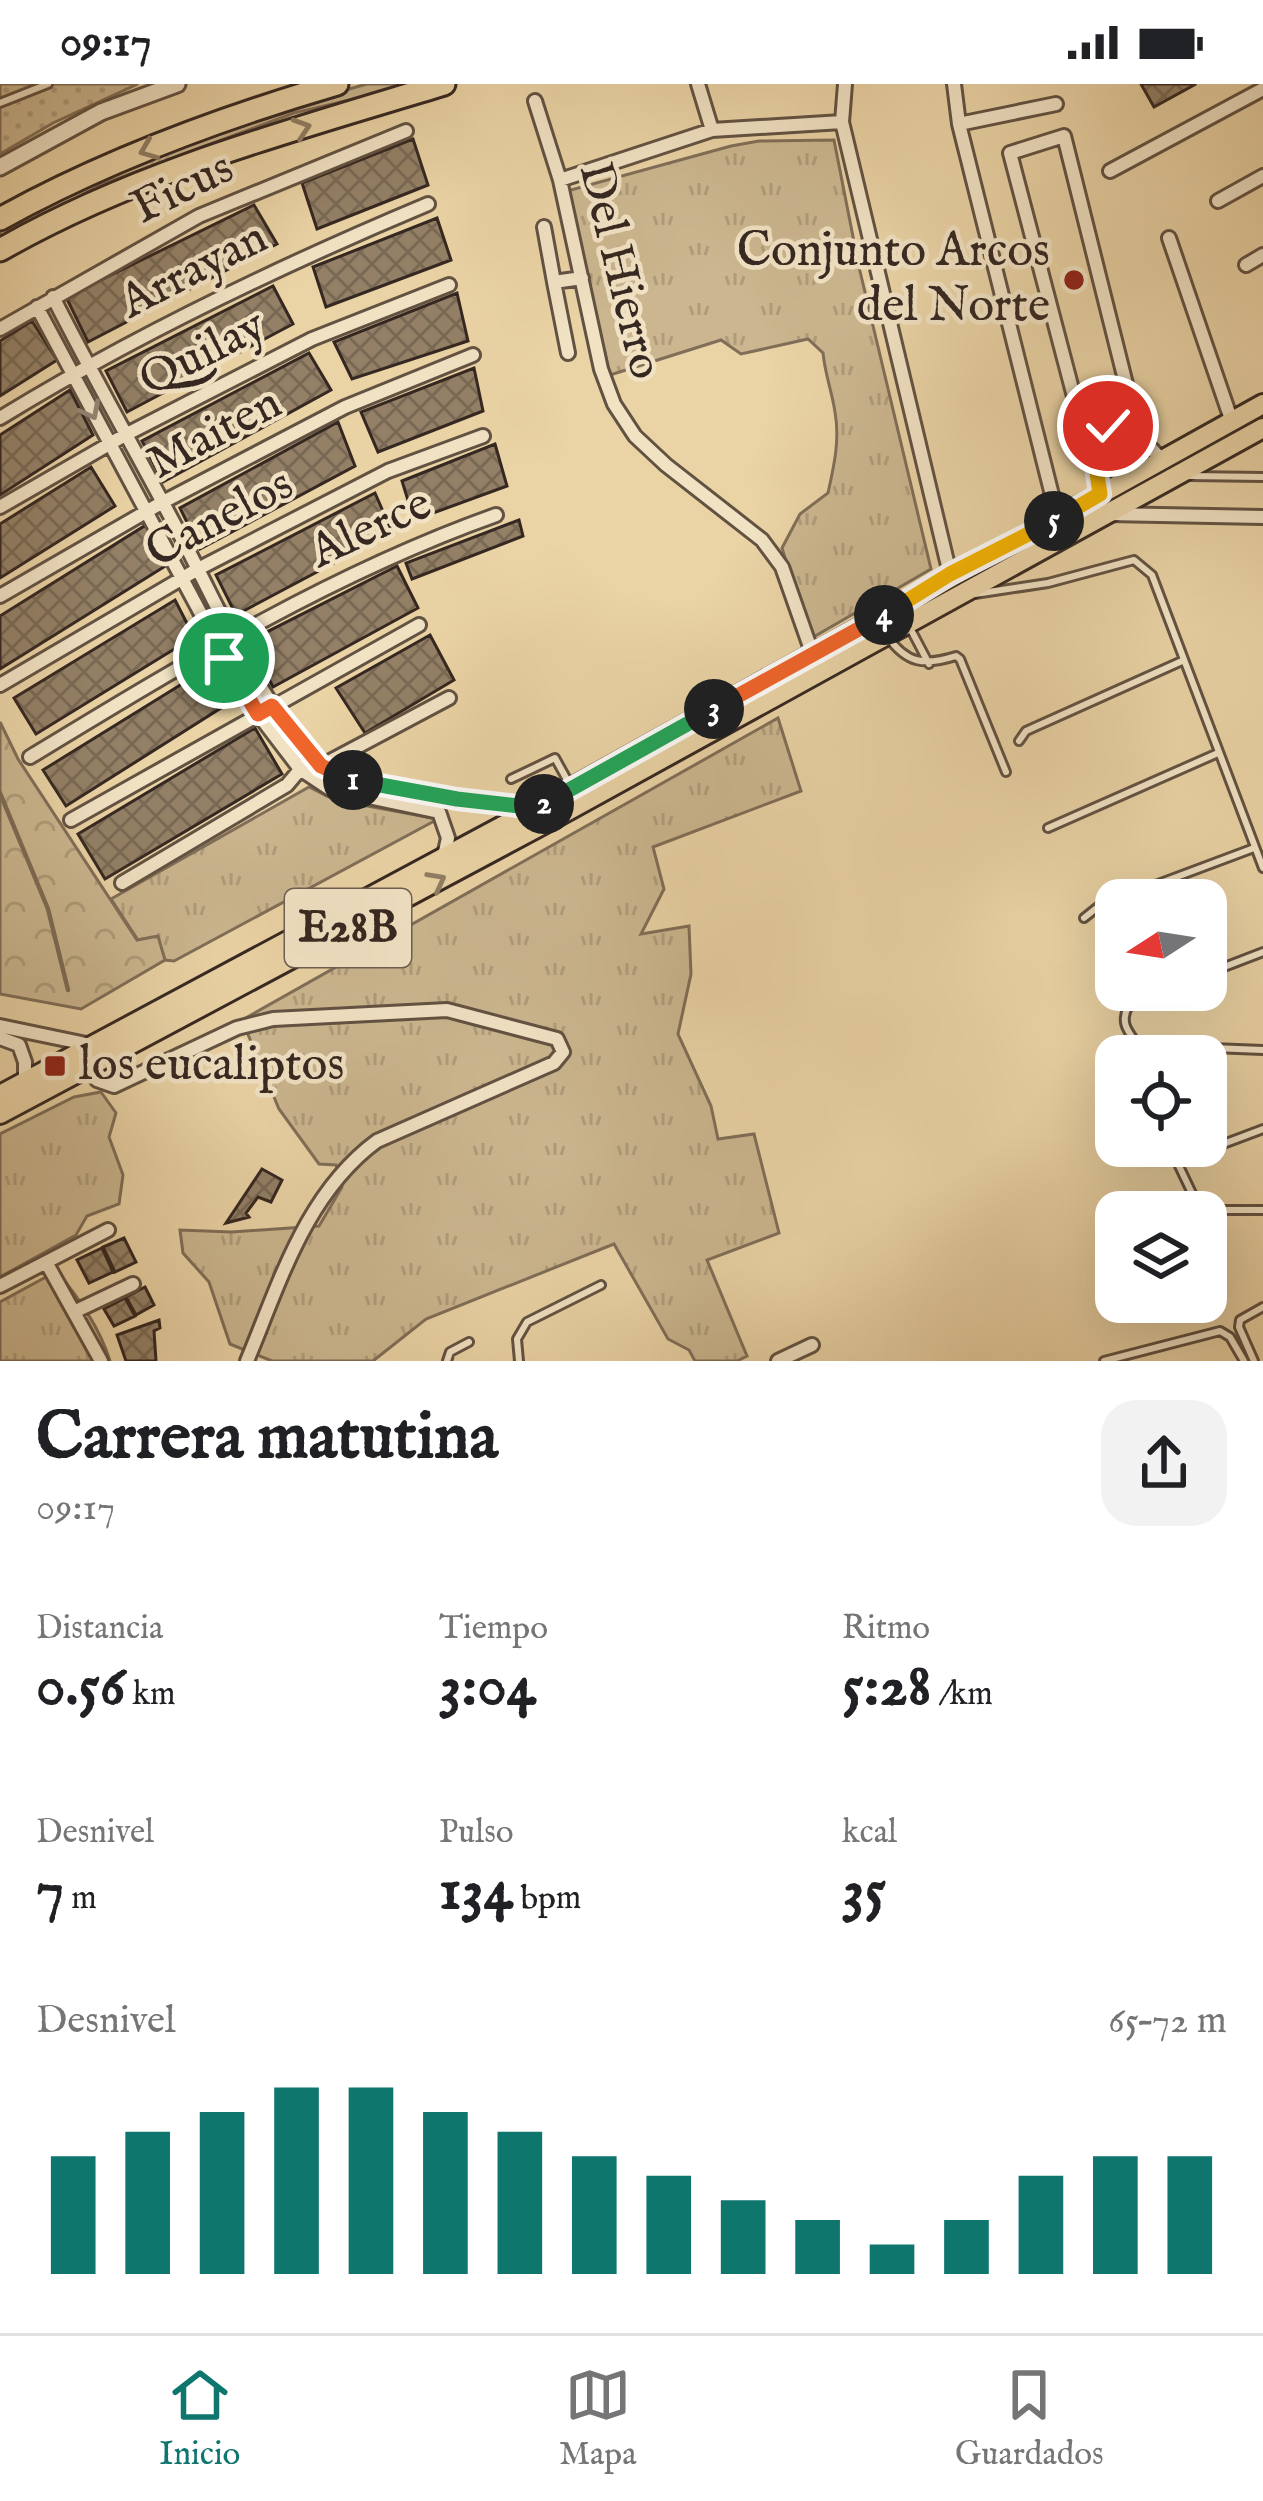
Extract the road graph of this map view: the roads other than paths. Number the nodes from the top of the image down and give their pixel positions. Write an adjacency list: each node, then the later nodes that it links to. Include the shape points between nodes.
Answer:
1 (48, 84): 10 (lane)
2 (177, 84): 16 (street, via 101,112)
3 (338, 84): 22 (highway, one-way to 22, via 242,112)
4 (444, 84): 25 (highway, one-way to 4, via 135,184)
5 (698, 84): 14 (street)
6 (844, 84): 12 (street)
7 (954, 84): 13 (street)
8 (1263, 89): 17 (street)
9 (535, 100): 19 (street, Del Hierro)
10 (0, 103)
11 (1056, 104): 13 (street)
12 (842, 122): 14 (street); 58 (street)
13 (959, 124): 56 (street)
14 (712, 130): 19 (street)
15 (406, 131): 31 (street, Ficus, via 199,216)
16 (0, 166)
17 (1110, 171)
18 (1263, 176): 20 (street)
19 (560, 180): 28 (street, Del Hierro)
20 (1218, 201)
21 (428, 204): 36 (street, Arrayan, via 271,270)
22 (0, 219)
23 (544, 227): 29 (street)
24 (1169, 238): 41 (street)
25 (0, 250)
26 (1263, 255): 27 (street)
27 (1246, 265)
28 (581, 278): 29 (street); 68 (street, Del Hierro, via 614,404 666,465 762,539 782,567)
29 (554, 283): 34 (street)
30 (448, 285): 43 (street, Quilay, via 312,339)
31 (53, 297): 32 (street, Ficus); 36 (street)
32 (37, 307): 33 (street, Ficus); 37 (street)
33 (0, 329)
34 (568, 353)
35 (472, 355): 50 (street, Maiten, via 345,407)
36 (87, 364): 37 (street, Arrayan); 43 (street)
37 (73, 373): 40 (street, Arrayan); 45 (street, one-way to 45)
38 (1263, 404): 41 (main road, E28B)
39 (1109, 412): 39 (street, via 1077,408 1010,153 1064,136 1129,392); 47 (street); 51 (street, via 1095,460)
40 (0, 418)
41 (1231, 419): 47 (main road, E28B)
42 (1263, 428): 47 (main road, E28B)
43 (125, 434): 45 (street, Quilay); 50 (street)
44 (483, 436): 57 (street, Canelos, via 388,470)
45 (108, 445): 52 (street, Quilay); 53 (street)
46 (1263, 466): 48 (lane)
47 (1169, 469): 48 (lane); 51 (main road, E28B)
48 (1250, 477): 49 (lane)
49 (1263, 477)
50 (163, 502): 53 (street, Maiten); 57 (street)
51 (1103, 503): 55 (street); 56 (main road, E28B); 61 (main road, E28B)
52 (0, 507)
53 (146, 511): 59 (street); 60 (street, Maiten)
54 (496, 515): 65 (street, Alerce, via 419,542)
55 (1263, 517)
56 (1058, 519): 58 (main road, E28B)
57 (198, 569): 59 (street, Canelos); 65 (street)
58 (950, 574): 68 (main road, E28B)
59 (182, 579): 66 (street); 70 (street, Canelos)
60 (0, 596)
61 (948, 598): 62 (main road, E28B); 67 (lane, via 1134,560 1151,575)
62 (907, 621): 64 (main road, E28B); 69 (lane)
63 (419, 625): 72 (street)
64 (885, 633): 68 (main road, E28B); 69 (lane, via 904,657)
65 (230, 637): 66 (street, Alerce); 72 (street)
66 (216, 644): 73 (street); 76 (street, Alerce)
67 (1182, 661): 74 (lane); 75 (lane)
68 (815, 663): 81 (main road, E28B); 97 (main road, E28B, one-way to 68, via 542,825)
69 (928, 664): 79 (lane, via 960,659)
70 (0, 685)
71 (449, 698): 77 (street)
72 (272, 706): 73 (street); 77 (street)
73 (258, 714): 78 (street); 83 (street)
74 (1019, 741)
75 (1218, 752): 84 (lane); 85 (lane)
76 (30, 757)
77 (317, 761): 78 (street); 82 (street, via 353,780)
78 (300, 769): 86 (street, via 330,789 439,812 448,838); 88 (street)
79 (1006, 772)
80 (511, 779): 81 (lane, via 555,758)
81 (572, 789): 82 (main road, E28B)
82 (536, 808): 86 (main road, E28B)
83 (71, 820)
84 (1048, 829)
85 (1254, 848): 87 (lane); 89 (lane)
86 (444, 856): 95 (main road, E28B)
87 (1263, 868)
88 (122, 884)
89 (1084, 918)
90 (1263, 952): 91 (lane)
91 (1227, 966)
92 (1126, 1011): 96 (lane, via 1135,1041)
93 (0, 1026): 95 (street)
94 (0, 1038): 98 (street, via 23,1052)
95 (92, 1046): 98 (main road, E28B)
96 (1263, 1050)
97 (89, 1066): 100 (main road, E28B); 113 (street, via 97,1080 115,1086 236,1028 353,1013 447,1010 562,1045 554,1064 354,1158 294,1247)
98 (25, 1082): 99 (main road, E28B)
99 (0, 1095)
100 (0, 1114)
101 (1263, 1129): 102 (lane, via 1179,1166 1200,1210)
102 (1263, 1210)
103 (108, 1230): 104 (street)
104 (46, 1262): 107 (street); 109 (street)
105 (133, 1284): 109 (street)
106 (601, 1285): 115 (lane, via 527,1322)
107 (0, 1286)
108 (1263, 1307): 119 (lane, via 1245,1314 1239,1328)
109 (76, 1311): 112 (street)
110 (469, 1342): 114 (lane)
111 (812, 1345): 116 (street)
112 (100, 1361)
113 (247, 1361)
114 (447, 1361)
115 (519, 1361)
116 (778, 1361)
117 (1104, 1361): 118 (lane, via 1220,1331)
118 (1244, 1361)
119 (1254, 1361)

